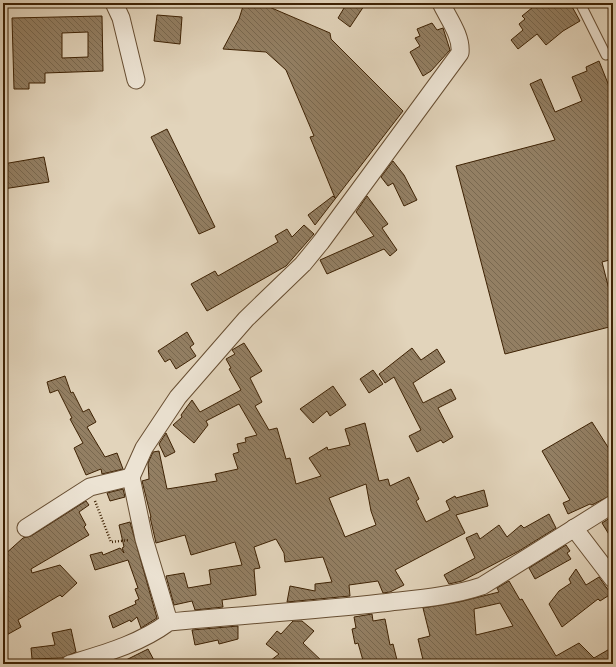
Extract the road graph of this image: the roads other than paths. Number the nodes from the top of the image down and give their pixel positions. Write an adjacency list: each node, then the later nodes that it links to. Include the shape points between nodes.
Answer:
1 (114, 3): 5 (street, via 121,18)
2 (441, 3): 6 (street, via 458,39 460,53 303,264 246,319 178,397 144,448)
3 (580, 3): 4 (lane)
4 (606, 55)
5 (136, 80)
6 (131, 477): 8 (street, via 90,487); 11 (street, via 144,539)
7 (613, 504): 9 (street)
8 (26, 528)
9 (574, 528): 10 (street); 11 (street, via 482,586 467,591 347,607)
10 (613, 579)
11 (169, 622): 12 (street, via 128,646)
12 (70, 664)

